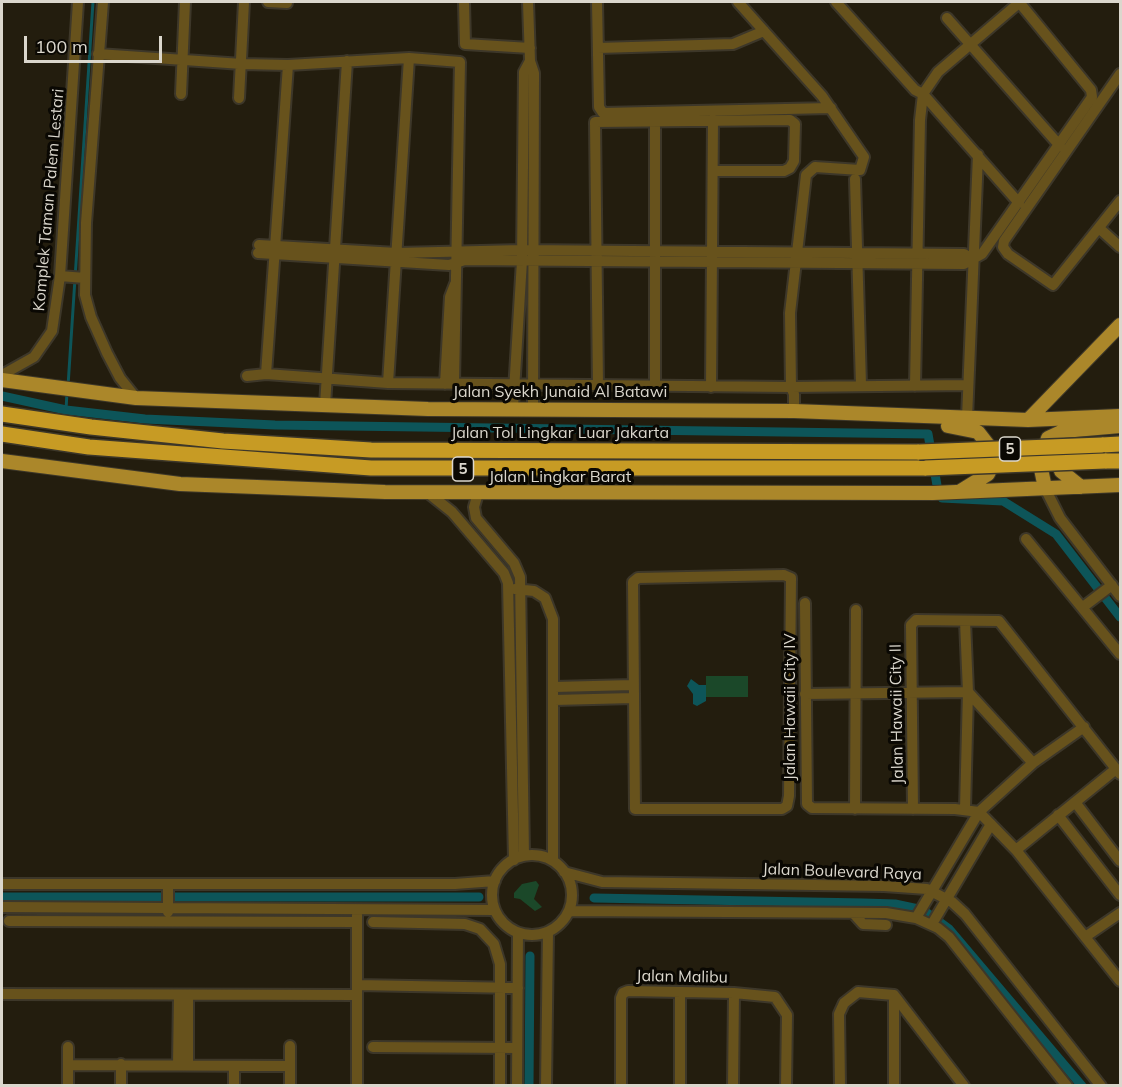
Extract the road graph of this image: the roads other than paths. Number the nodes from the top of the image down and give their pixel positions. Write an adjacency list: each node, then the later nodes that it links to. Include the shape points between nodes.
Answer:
1 (78, 2): 52 (street, Komplek Taman Palem Lestari)
2 (103, 2): 18 (street, Komplek Taman Palem Lestari)
3 (185, 2): 21 (street)
4 (244, 2): 22 (street)
5 (268, 2): 12 (street)
6 (464, 2): 16 (street, via 465,44)
7 (528, 2): 16 (street)
8 (597, 2): 17 (street)
9 (738, 2): 14 (street)
10 (836, 2): 26 (street, via 915,90)
11 (1020, 2): 15 (street); 31 (street, via 1093,92)
12 (287, 3)
13 (947, 18): 15 (street)
14 (764, 31): 17 (street, via 733,44); 28 (street)
15 (971, 43): 26 (street, via 938,72); 31 (street)
16 (530, 48): 42 (street, via 530,61 524,72 529,120)
17 (598, 48): 28 (street, via 599,106 603,113)
18 (98, 54): 21 (street); 52 (street, Komplek Taman Palem Lestari)
19 (409, 58): 20 (street); 45 (street, via 457,60 461,65); 47 (street)
20 (347, 61): 23 (street); 41 (street)
21 (183, 62): 22 (street); 25 (street)
22 (242, 64): 23 (street); 27 (street)
23 (288, 65): 40 (street)
24 (1120, 74): 37 (street, via 1003,247 1053,285)
25 (182, 94)
26 (923, 94): 32 (street); 50 (street)
27 (239, 99)
28 (831, 108): 48 (street, via 864,157 863,164 855,170 809,170 803,184)
29 (713, 120): 30 (street); 33 (street); 33 (street, via 790,120 795,124 794,161 790,168)
30 (655, 122): 43 (street, via 595,122); 44 (street)
31 (1060, 146): 36 (street)
32 (978, 155): 36 (street); 51 (street)
33 (713, 171): 46 (street)
34 (855, 180): 49 (street)
35 (1120, 201): 37 (street)
36 (1019, 203): 51 (street, via 982,254)
37 (1099, 228): 38 (street)
38 (1120, 247)
39 (258, 249): 40 (street)
40 (275, 250): 41 (street); 54 (street)
41 (336, 255): 47 (street); 58 (street)
42 (527, 255): 43 (street); 45 (street); 61 (street); 62 (street)
43 (597, 256): 44 (street); 65 (street)
44 (654, 256): 46 (street); 66 (street)
45 (457, 257): 47 (street, via 449,265); 60 (street, via 456,281 450,297)
46 (713, 257): 48 (street); 68 (street)
47 (397, 258): 59 (street)
48 (796, 258): 49 (street); 69 (street, via 790,313)
49 (858, 258): 50 (street); 63 (street)
50 (917, 259): 51 (street, via 964,254); 67 (street)
51 (973, 260): 64 (street)
52 (73, 277): 55 (street, Komplek Taman Palem Lestari, via 44,346 22,366); 70 (street, Komplek Taman Palem Lestari, via 85,295 91,318 120,378)
53 (1120, 325): 79 (main road)
54 (266, 374): 56 (street); 58 (street)
55 (2, 375)
56 (247, 376)
57 (2, 380): 70 (main road, Jalan Syekh Junaid Al Batawi)
58 (326, 380): 59 (street); 71 (street)
59 (387, 384): 60 (street)
60 (449, 384): 61 (street)
61 (516, 385): 62 (street); 72 (street)
62 (533, 385): 65 (street); 73 (street)
63 (861, 385): 67 (street); 69 (street)
64 (968, 385): 67 (street); 78 (street)
65 (598, 386): 66 (street)
66 (655, 386): 68 (street)
67 (915, 386)
68 (711, 387): 69 (street)
69 (791, 387): 74 (street)
70 (136, 398): 71 (main road, Jalan Syekh Junaid Al Batawi)
71 (325, 405): 72 (main road, Jalan Syekh Junaid Al Batawi)
72 (513, 407): 73 (main road, Jalan Syekh Junaid Al Batawi)
73 (533, 408): 74 (main road, Jalan Syekh Junaid Al Batawi)
74 (791, 411): 75 (main road, Jalan Syekh Junaid Al Batawi)
75 (821, 412): 78 (main road, Jalan Syekh Junaid Al Batawi); 91 (main road, via 964,427 978,432 992,450 990,470 980,480)
76 (2, 414): 83 (highway, Jalan Tol Lingkar Luar Jakarta / 5, bridge, via 201,438 370,450 919,452)
77 (1120, 416): 79 (main road, Jalan Syekh Junaid Al Batawi)
78 (967, 418): 79 (main road, Jalan Syekh Junaid Al Batawi)
79 (1028, 420)
80 (1120, 426): 81 (main road)
81 (1080, 429): 87 (main road, via 1062,440 1057,461 1068,480); 88 (main road, via 1048,438 1040,464)
82 (2, 434): 85 (highway, 5, bridge, via 100,448 370,468 927,468)
83 (1120, 444)
84 (2, 461): 89 (main road, Jalan Lingkar Barat, via 180,484)
85 (1120, 461)
86 (1120, 485): 87 (main road, Jalan Lingkar Barat)
87 (1081, 487): 88 (main road, Jalan Lingkar Barat)
88 (1046, 488): 91 (main road, Jalan Lingkar Barat); 93 (street, via 1060,518)
89 (428, 492): 90 (main road, Jalan Lingkar Barat); 95 (street, via 452,512 504,573)
90 (478, 493): 91 (main road, Jalan Lingkar Barat); 94 (street, via 476,518 518,570)
91 (954, 493)
92 (1026, 539): 98 (street)
93 (1110, 587): 96 (street); 98 (street)
94 (521, 588): 95 (street); 103 (street); 106 (street, via 545,598 550,608)
95 (508, 589): 102 (street)
96 (1120, 596)
97 (805, 603): 110 (street, Jalan Hawaii City IV)
98 (1083, 607): 101 (street)
99 (856, 610): 108 (street)
100 (965, 621): 107 (street); 109 (street, Jalan Hawaii City II, via 916,620 911,625); 113 (street, via 999,621)
101 (1120, 654)
102 (510, 658): 103 (street); 104 (street)
103 (522, 658): 104 (street)
104 (516, 680): 125 (street)
105 (633, 685): 106 (street); 111 (street); 111 (street, via 632,589 638,578 791,578 789,796 785,808 635,809)
106 (554, 687): 112 (street)
107 (968, 692): 109 (street); 114 (street); 119 (street)
108 (855, 693): 109 (street); 110 (street); 117 (street)
109 (911, 693): 118 (street, Jalan Hawaii City II)
110 (805, 694): 117 (street, Jalan Hawaii City IV, via 805,799 812,808)
111 (633, 699): 112 (street)
112 (554, 700): 127 (street)
113 (1084, 727): 114 (street); 115 (street)
114 (1033, 764): 120 (street)
115 (1118, 771): 116 (street)
116 (1075, 802): 121 (street); 128 (street)
117 (855, 809): 118 (street)
118 (913, 809): 119 (street)
119 (964, 809): 120 (street)
120 (979, 812): 122 (street); 124 (street)
121 (1058, 815): 123 (street); 133 (street)
122 (991, 824): 123 (street); 126 (street)
123 (1016, 850): 153 (street)
124 (956, 853): 126 (street); 132 (street)
125 (519, 858): 127 (street, via 540,856); 130 (street, via 503,868)
126 (968, 860): 135 (street)
127 (553, 861): 129 (street)
128 (1120, 861)
129 (564, 872): 132 (street, Jalan Boulevard Raya, via 602,882 884,885); 140 (street, via 572,891)
130 (495, 881): 134 (street); 139 (street)
131 (2, 884): 134 (street)
132 (931, 894): 135 (street, Jalan Boulevard Raya); 143 (street)
133 (1120, 895)
134 (168, 896): 136 (street); 137 (street); 145 (street)
135 (945, 901): 149 (street); 189 (street, Jalan Boulevard Raya, via 964,914)
136 (2, 907)
137 (270, 908): 138 (street); 146 (street)
138 (357, 909): 139 (street); 147 (street)
139 (495, 910): 152 (street)
140 (569, 911): 142 (street); 151 (street)
141 (1120, 913): 153 (street)
142 (854, 914): 143 (street); 150 (street, via 863,924)
143 (918, 915): 149 (street)
144 (9, 921): 145 (street)
145 (168, 922): 146 (street)
146 (270, 922): 147 (street)
147 (357, 922): 157 (street)
148 (373, 922): 155 (street, via 472,925 486,934 499,953)
149 (933, 922): 188 (street)
150 (886, 925)
151 (548, 932): 152 (street); 180 (street)
152 (518, 933): 156 (street)
153 (1085, 937): 154 (street)
154 (1120, 981)
155 (500, 988): 156 (street); 157 (street); 166 (street)
156 (518, 988): 167 (street)
157 (357, 990): 161 (street); 177 (street)
158 (680, 992): 159 (street, Jalan Malibu); 181 (street, Jalan Malibu, via 623,993); 182 (street)
159 (734, 993): 183 (street); 184 (street, Jalan Malibu, via 775,997 787,1015)
160 (2, 994): 161 (street)
161 (183, 995): 170 (street)
162 (894, 995): 185 (street, via 858,993 844,1003 840,1014); 186 (street); 187 (street)
163 (290, 1046): 172 (street)
164 (68, 1047): 168 (street)
165 (373, 1047): 166 (street)
166 (500, 1048): 167 (street); 178 (street)
167 (517, 1048): 179 (street)
168 (68, 1065): 169 (street); 173 (street)
169 (121, 1065): 170 (street); 174 (street)
170 (183, 1065): 171 (street)
171 (234, 1066): 172 (street); 175 (street)
172 (290, 1066): 176 (street)
173 (68, 1086)
174 (121, 1086)
175 (234, 1086)
176 (290, 1086)
177 (357, 1086)
178 (500, 1086)
179 (516, 1086)
180 (546, 1086)
181 (621, 1086)
182 (680, 1086)
183 (733, 1086)
184 (786, 1086)
185 (840, 1086)
186 (894, 1086)
187 (964, 1086)
188 (1067, 1086)
189 (1101, 1086)

